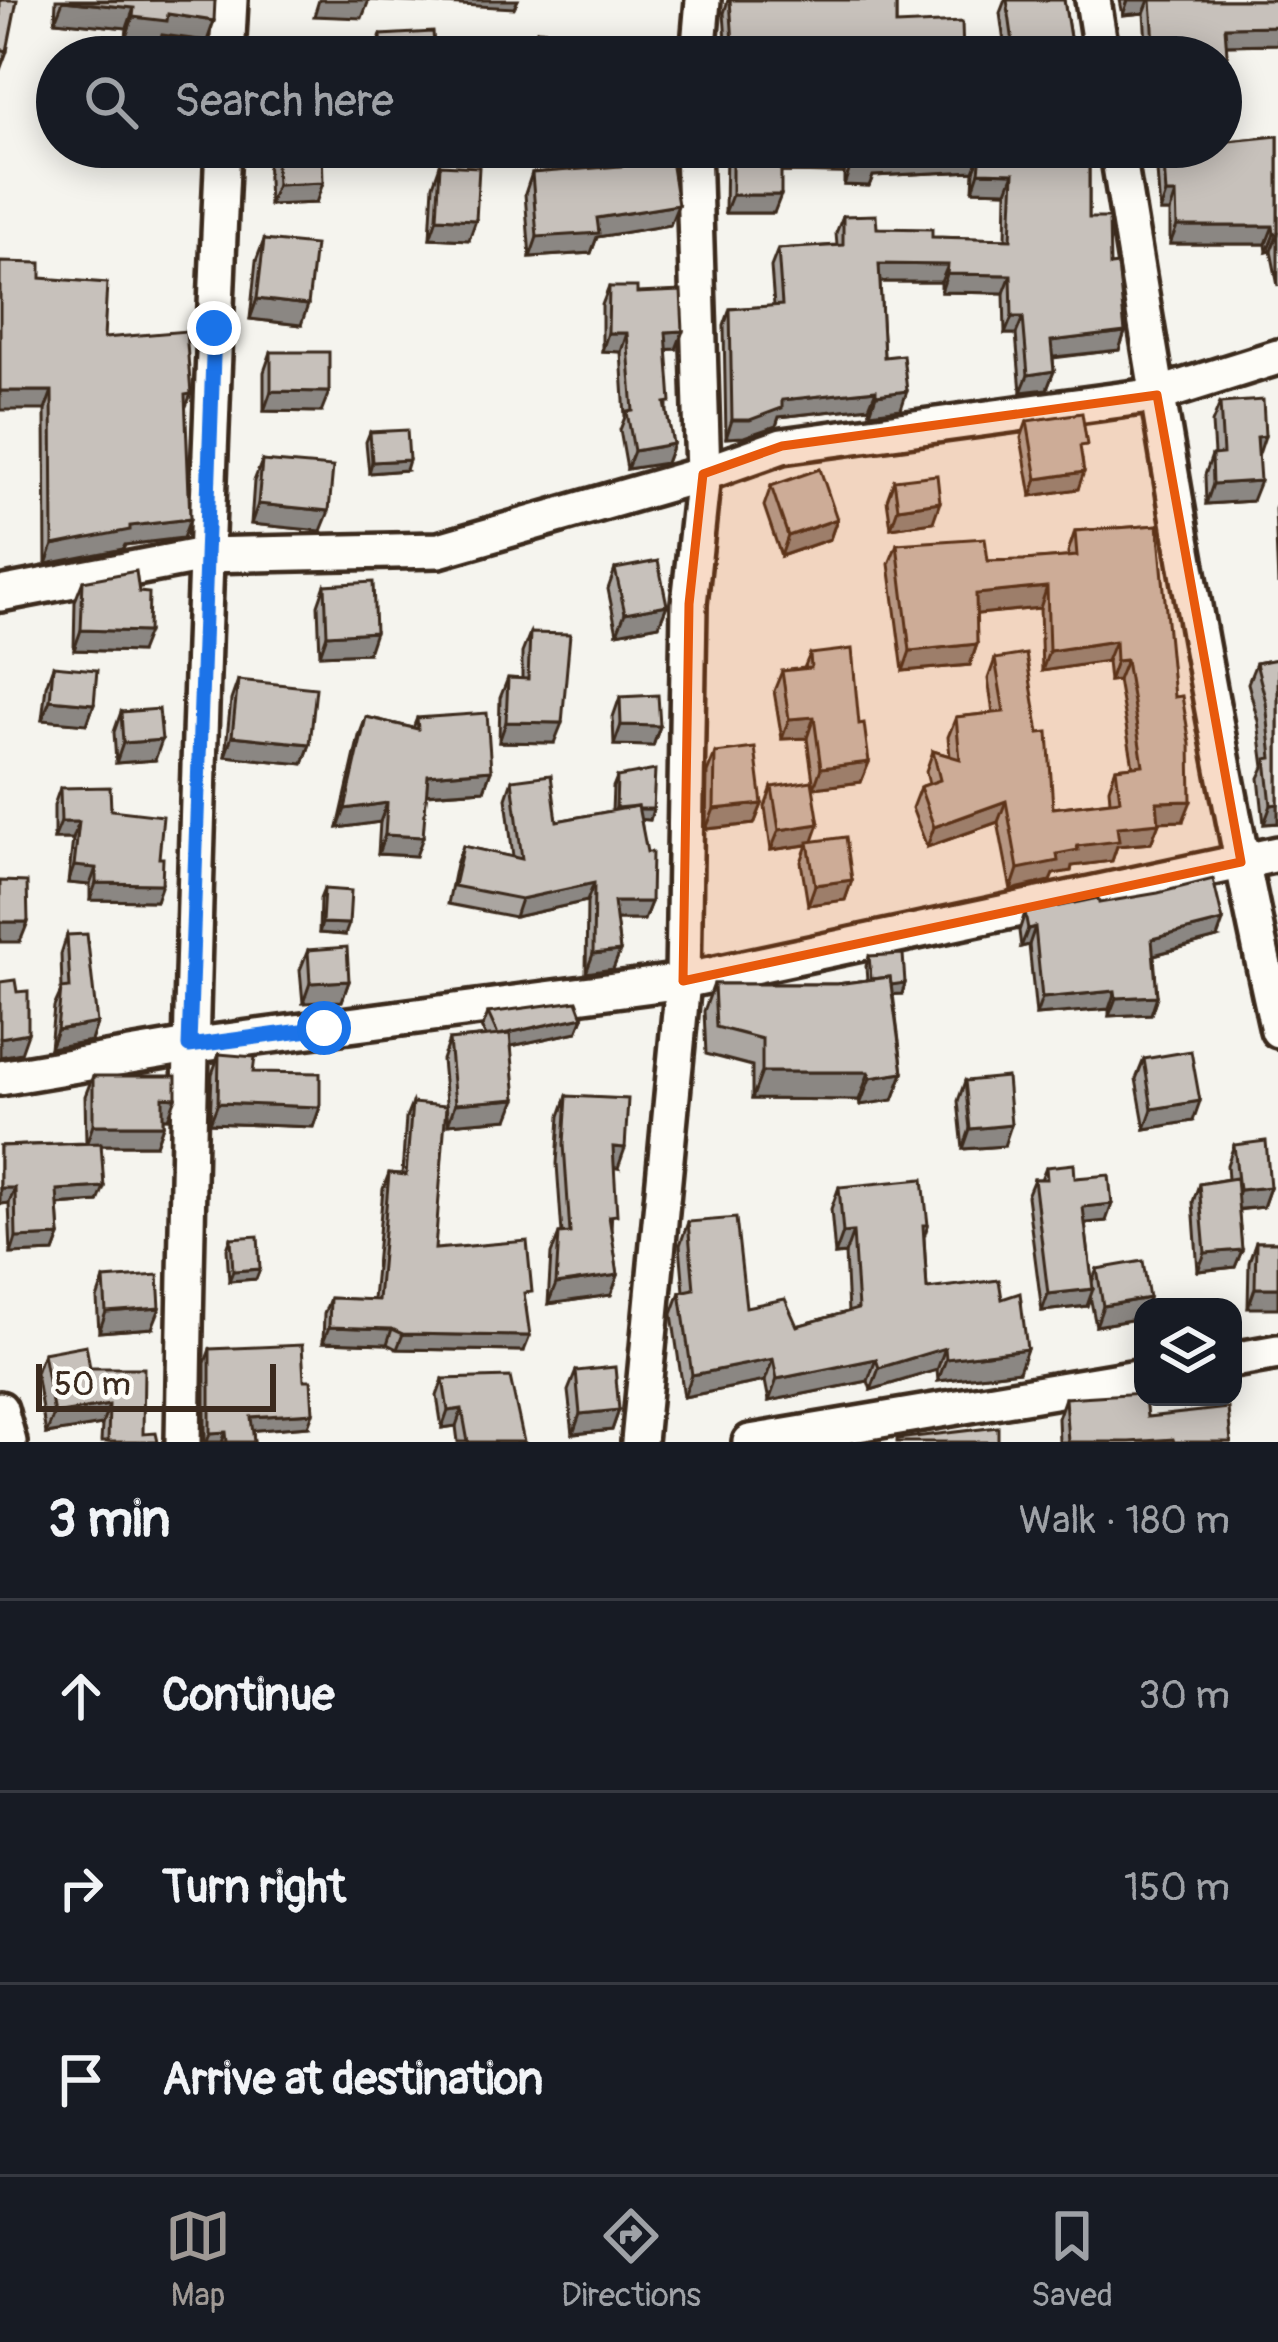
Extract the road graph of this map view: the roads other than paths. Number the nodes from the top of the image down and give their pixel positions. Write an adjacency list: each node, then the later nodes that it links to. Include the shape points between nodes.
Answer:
1 (230, 0): 4 (street)
2 (703, 0): 5 (street)
3 (1093, 0): 6 (street)
4 (228, 36)
5 (700, 36)
6 (1099, 36)
7 (222, 168): 13 (street)
8 (694, 168): 12 (street)
9 (1120, 168): 11 (street)
10 (1278, 357): 11 (street)
11 (1157, 395): 12 (street, via 782,446); 16 (street)
12 (703, 475): 13 (street, via 440,550); 17 (street, via 689,604)
13 (204, 555): 14 (street); 19 (street)
14 (0, 594)
15 (1278, 854): 16 (street)
16 (1240, 862): 17 (street); 18 (street)
17 (683, 981): 19 (street); 27 (street)
18 (1278, 1030)
19 (189, 1046): 20 (street); 26 (street)
20 (0, 1078)
21 (1278, 1352): 22 (street)
22 (1242, 1358)
23 (1134, 1378): 28 (street)
24 (0, 1409): 25 (street)
25 (9, 1442)
26 (183, 1442)
27 (639, 1442)
28 (750, 1442)

